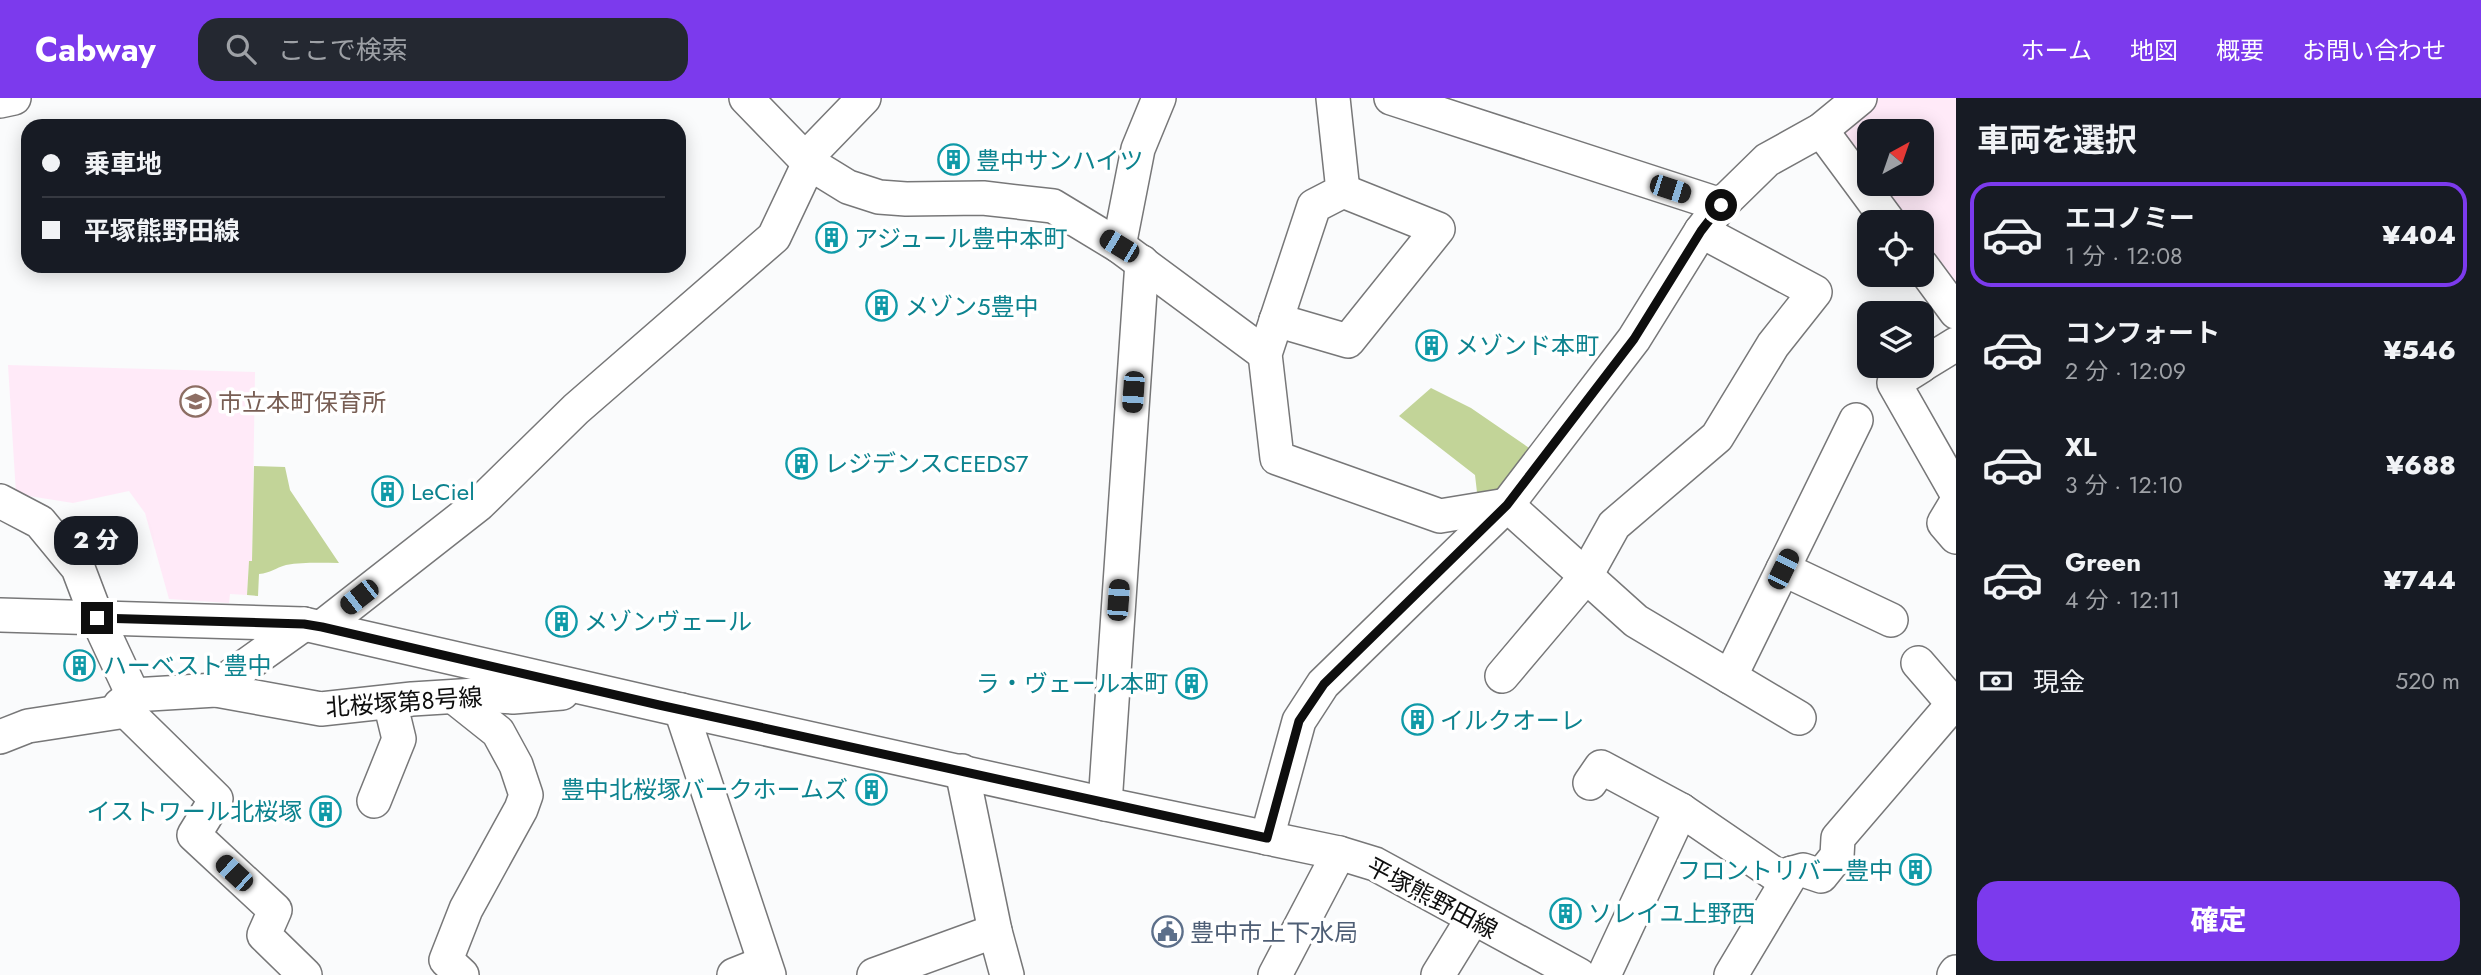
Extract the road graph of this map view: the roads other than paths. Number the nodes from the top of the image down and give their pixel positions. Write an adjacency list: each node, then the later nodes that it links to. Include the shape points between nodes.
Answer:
1 (14, 98): 8 (street)
2 (746, 98): 10 (street)
3 (864, 98): 10 (street)
4 (1159, 98): 14 (street, via 1138,149)
5 (1333, 98): 11 (street)
6 (1391, 98): 13 (street)
7 (1860, 98): 9 (street)
8 (0, 102)
9 (1821, 130): 12 (street); 13 (street, via 1767,160)
10 (807, 161): 14 (street, via 848,187 879,197 983,198 1053,206); 33 (street, via 774,237 576,410 479,504)
11 (1343, 191): 17 (street, via 1314,206); 17 (street, via 1438,229 1348,341)
12 (1880, 210)
13 (1711, 218): 26 (street, via 1634,339); 29 (street, via 1815,292 1773,345 1717,437 1614,525)
14 (1130, 254): 19 (street); 49 (street)
15 (1934, 282): 16 (street)
16 (1956, 312)
17 (1276, 320): 19 (street)
18 (1956, 344): 20 (street)
19 (1265, 354): 26 (street, via 1277,458 1440,516)
20 (1934, 358)
21 (1902, 378): 23 (street, via 1894,383)
22 (1856, 419): 28 (street)
23 (1956, 492)
24 (0, 501): 31 (street, via 40,522 78,568)
25 (1956, 503): 27 (street, via 1944,523)
26 (1507, 505): 29 (street); 51 (street, via 1324,684 1299,721)
27 (1956, 537)
28 (1783, 569): 32 (street); 36 (street)
29 (1586, 576): 35 (street); 36 (street, via 1636,621)
30 (0, 615): 31 (street, 平塚熊野田線)
31 (97, 618): 33 (street, 平塚熊野田線); 41 (street)
32 (1891, 620)
33 (313, 625): 37 (street); 38 (street, 平塚熊野田線)
34 (1918, 663): 42 (street)
35 (1502, 676)
36 (1730, 677): 44 (street)
37 (216, 690): 40 (street, 北桜塚第8号線, via 321,709); 41 (street, 北桜塚第8号線)
38 (592, 690): 39 (street, 北桜塚第8号線); 43 (street, 平塚熊野田線)
39 (454, 697): 40 (street, 北桜塚第8号線); 58 (street, via 498,732 526,795 466,909 446,960)
40 (390, 702): 48 (street, via 400,739)
41 (130, 703): 45 (street, 北桜塚第8号線, via 28,726); 57 (street, via 216,799 194,835 275,910 264,936)
42 (1954, 706): 53 (street, via 1839,838 1837,856 1821,876 1803,870)
43 (681, 710): 46 (street, 平塚熊野田線); 56 (street)
44 (1799, 718)
45 (0, 737)
46 (962, 771): 49 (street, 平塚熊野田線); 55 (street)
47 (1590, 783): 50 (street, via 1601,767)
48 (374, 801)
49 (1105, 804): 51 (street, 平塚熊野田線)
50 (1681, 810): 53 (street, via 1779,877); 65 (street)
51 (1267, 838): 52 (street, 平塚熊野田線)
52 (1339, 853): 54 (street, 平塚熊野田線, via 1375,864); 62 (street)
53 (1792, 873): 66 (street)
54 (1473, 918): 63 (street); 64 (street, 平塚熊野田線)
55 (995, 931): 60 (street); 61 (street)
56 (766, 969): 59 (street)
57 (305, 975)
58 (462, 975)
59 (734, 975)
60 (874, 975)
61 (1007, 975)
62 (1275, 975)
63 (1438, 975)
64 (1578, 975)
65 (1604, 975)
66 (1731, 975)

